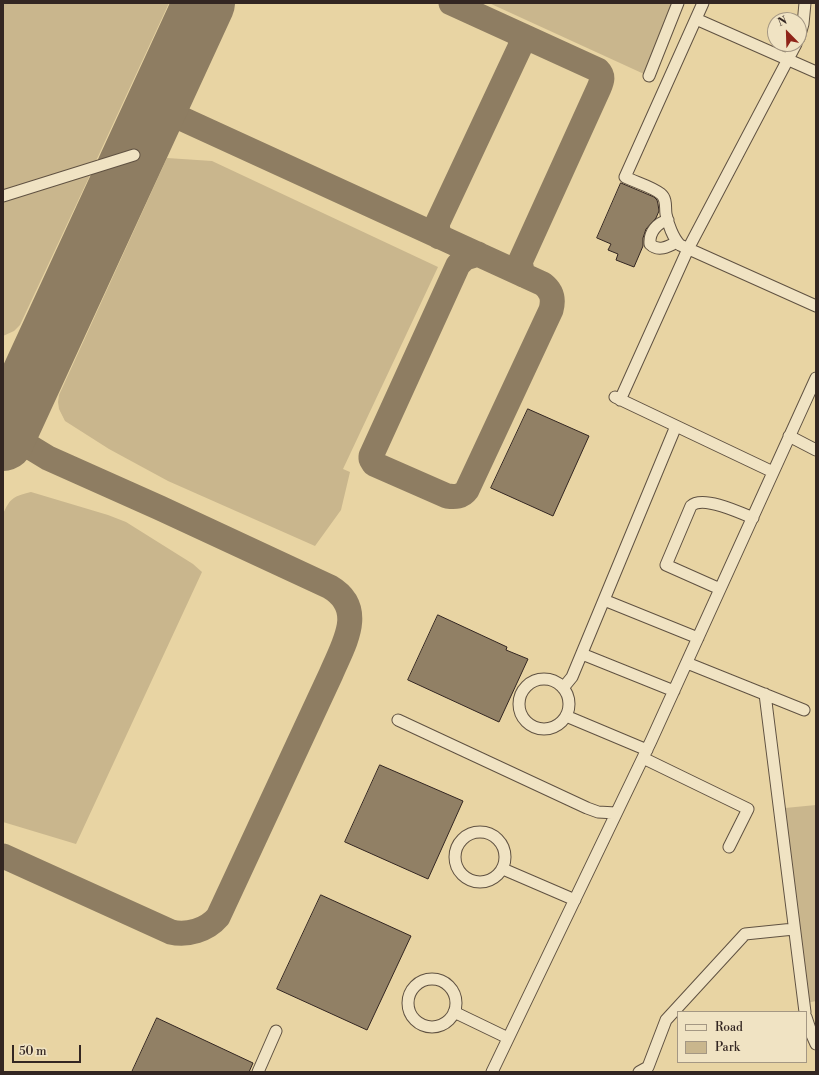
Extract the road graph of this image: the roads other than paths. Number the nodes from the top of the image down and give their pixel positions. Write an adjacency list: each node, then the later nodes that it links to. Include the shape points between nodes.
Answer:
1 (678, 3): 7 (lane)
2 (703, 3): 3 (lane)
3 (696, 19): 5 (lane); 10 (lane, via 625,177 663,195)
4 (792, 52): 5 (lane)
5 (788, 60): 6 (lane); 12 (lane)
6 (816, 72)
7 (649, 76)
8 (134, 156): 9 (lane)
9 (3, 196)
10 (668, 220): 11 (lane); 11 (lane, via 657,225 650,237 650,244 653,247 664,248)
11 (677, 242): 12 (lane)
12 (688, 249): 13 (lane); 15 (lane, via 617,398)
13 (816, 306)
14 (816, 378): 16 (lane)
15 (676, 426): 18 (lane); 21 (lane)
16 (789, 436): 17 (lane); 18 (lane)
17 (816, 450)
18 (773, 472): 19 (lane)
19 (753, 518): 20 (lane); 20 (lane, via 713,504 699,502 690,506 666,565)
20 (720, 589): 22 (lane)
21 (604, 600): 22 (lane); 23 (lane)
22 (698, 638): 24 (lane)
23 (582, 654): 25 (lane, via 572,677); 26 (lane)
24 (687, 663): 26 (lane); 27 (lane)
25 (563, 688): 29 (lane, via 569,699); 29 (lane, via 552,680 536,680 522,691 518,706 525,721 539,729 555,727)
26 (674, 691): 31 (lane)
27 (765, 694): 28 (lane); 36 (lane)
28 (804, 710)
29 (566, 716): 31 (lane)
30 (398, 720): 32 (lane, via 587,808 598,812)
31 (645, 754): 32 (lane); 33 (lane, via 748,809)
32 (616, 813): 35 (lane)
33 (729, 847)
34 (503, 869): 34 (lane, via 491,880 475,882 468,879 457,867 455,859 459,844 472,833 489,833 502,844 505,852); 35 (lane)
35 (575, 900): 41 (lane)
36 (794, 929): 37 (lane); 45 (lane, via 745,934 666,1020 648,1066)
37 (805, 1011)
38 (454, 1012): 38 (lane, via 450,1019 437,1027 422,1025 410,1014 410,992 422,981 430,979 446,983 455,996); 41 (lane)
39 (807, 1020): 42 (lane)
40 (276, 1031): 43 (lane)
41 (508, 1038): 44 (lane)
42 (816, 1044)
43 (258, 1072)
44 (492, 1072)
45 (639, 1072)

